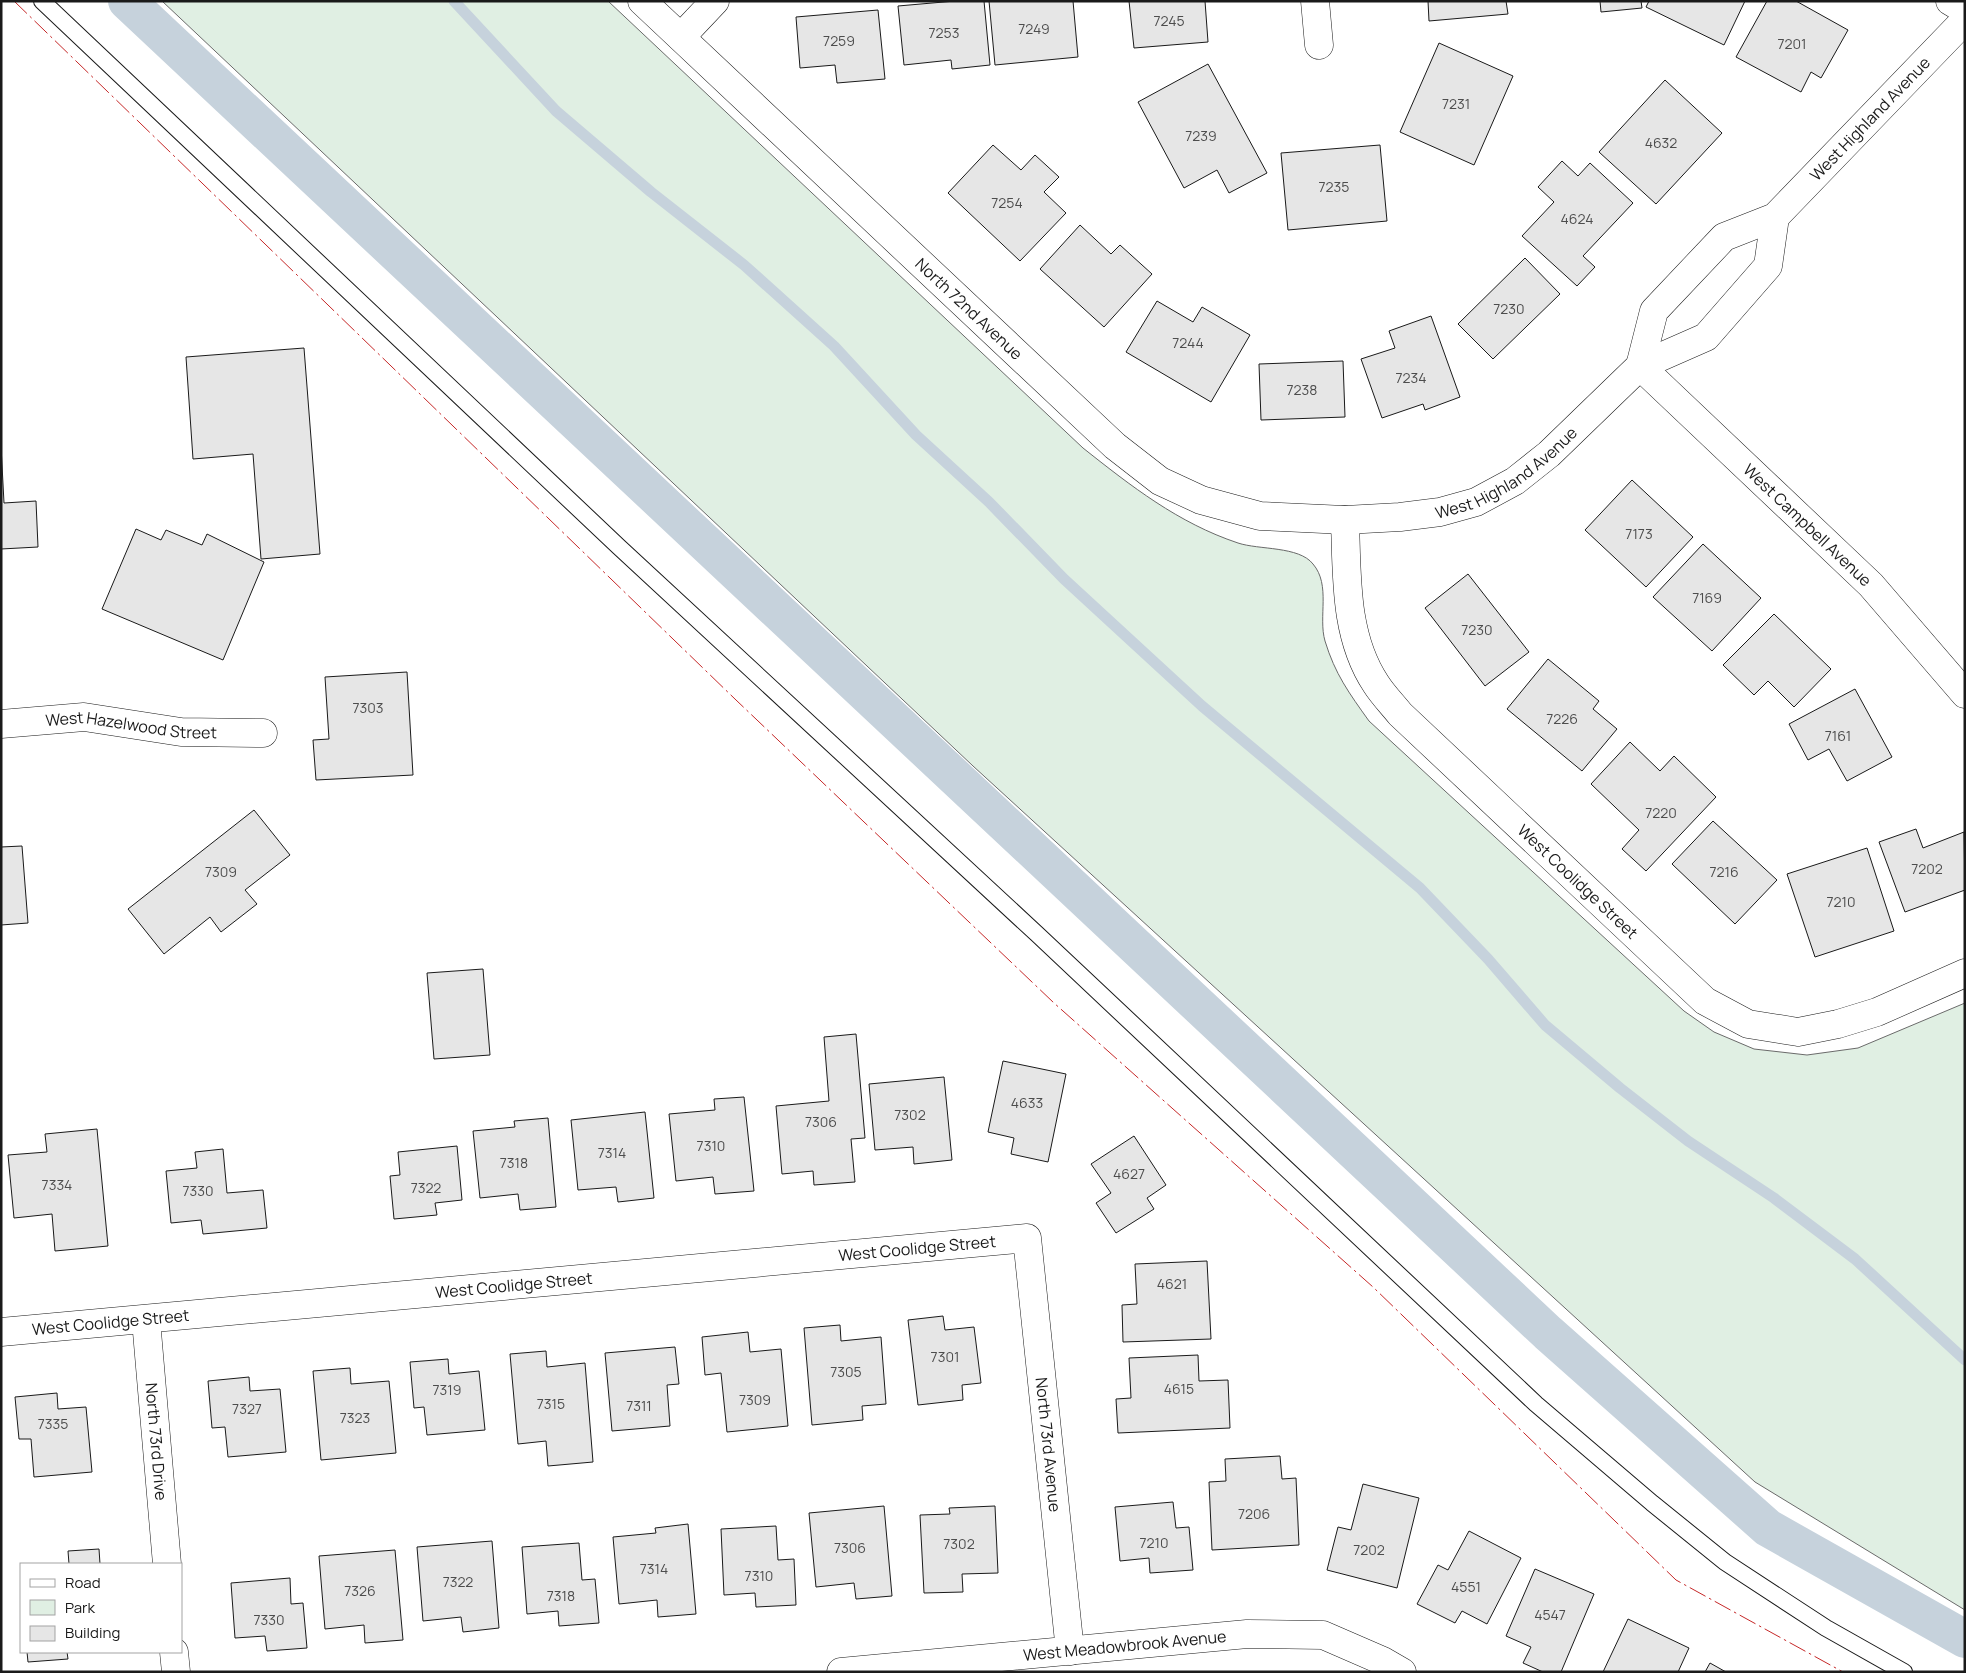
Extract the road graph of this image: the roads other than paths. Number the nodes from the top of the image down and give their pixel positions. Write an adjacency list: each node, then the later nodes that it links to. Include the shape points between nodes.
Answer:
1 (42, 1): 26 (lane, via 612,540 1044,940 1536,1404 1725,1562 1826,1628)
2 (642, 1): 8 (street, North 72nd Avenue)
3 (715, 1): 8 (street)
4 (1315, 1): 9 (street)
5 (1950, 1): 6 (street)
6 (1965, 10)
7 (1965, 20): 10 (street, West Highland Avenue)
8 (681, 37): 12 (street, North 72nd Avenue, via 1115,446 1160,481 1201,500 1260,516)
9 (1319, 45)
10 (1775, 217): 11 (street, West Highland Avenue, via 1724,236 1654,311); 11 (street, West Highland Avenue, via 1768,266 1706,336)
11 (1640, 366): 12 (street, West Highland Avenue, via 1549,454 1515,482 1484,498 1440,512); 13 (street, West Campbell Avenue, via 1871,585)
12 (1346, 520): 16 (street, West Coolidge Street, via 1351,614 1358,649 1376,684 1400,714 1705,1001 1748,1024 1798,1032 1877,1012)
13 (1965, 694)
14 (1, 724): 15 (street, West Hazelwood Street, via 84,717 181,732)
15 (263, 733)
16 (1965, 973)
17 (1027, 1238): 18 (street, West Coolidge Street); 21 (street, North 73rd Avenue)
18 (146, 1320): 19 (street, West Coolidge Street); 20 (street, North 73rd Drive)
19 (1, 1332)
20 (167, 1563)
21 (1070, 1651): 24 (street, West Meadowbrook Avenue); 25 (street, West Meadowbrook Avenue, via 1247,1634 1323,1635 1383,1660)
22 (174, 1653): 23 (street)
23 (176, 1672)
24 (841, 1672)
25 (1402, 1672)
26 (1904, 1672)

